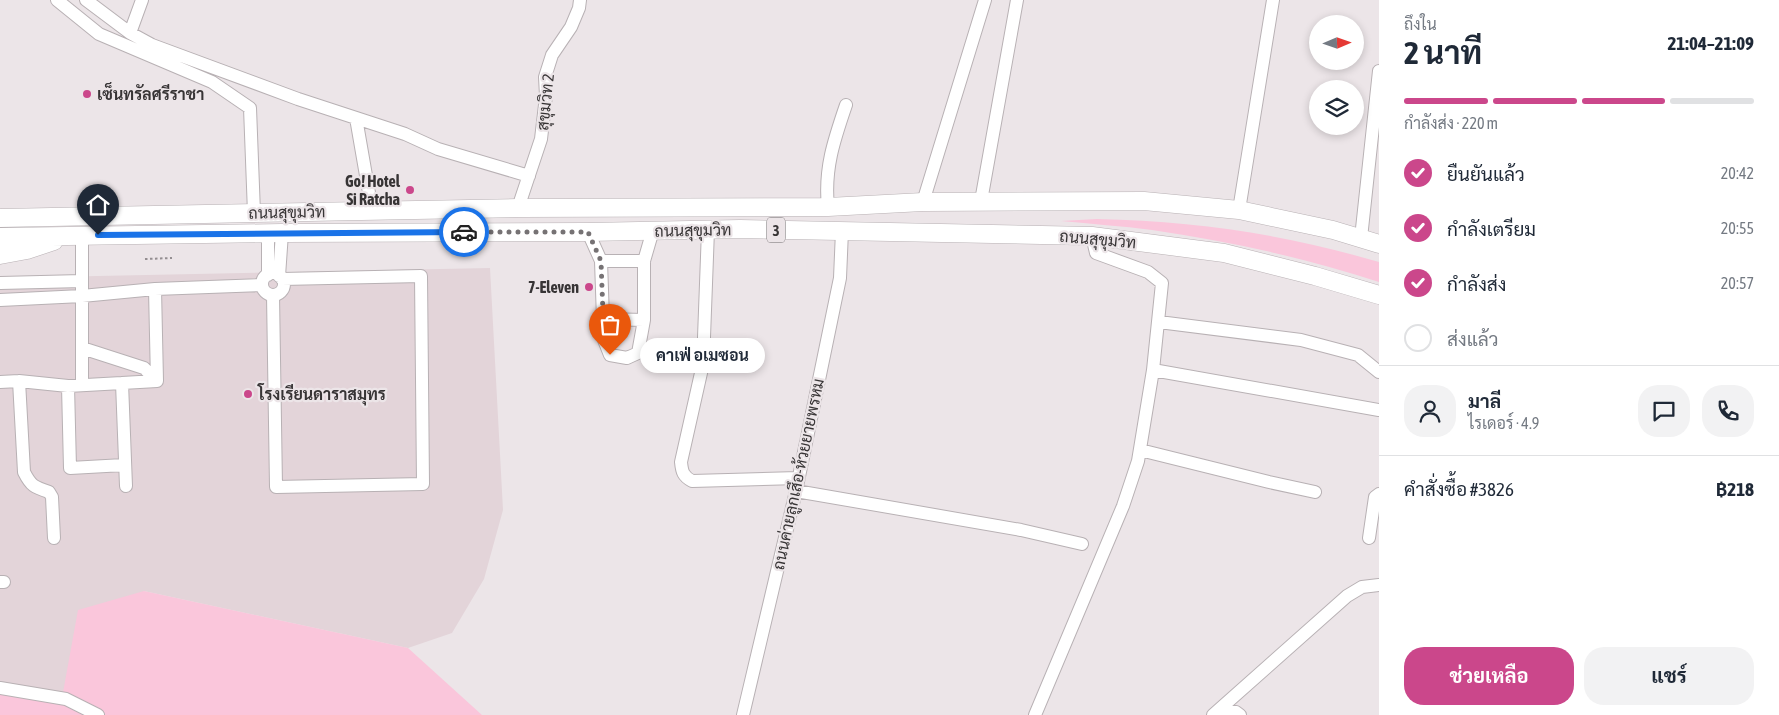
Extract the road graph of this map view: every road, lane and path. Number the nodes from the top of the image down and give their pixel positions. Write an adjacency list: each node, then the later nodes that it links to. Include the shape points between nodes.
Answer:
1 (57, 0): 19 (street, via 99,34 212,82 250,108)
2 (86, 0): 8 (street)
3 (142, 0): 8 (street)
4 (580, 0): 12 (street, สุขุมวิท 2, via 571,26 552,55 545,77 541,139)
5 (985, 0): 14 (street)
6 (1273, 0): 18 (street)
7 (1020, 2): 13 (street)
8 (130, 33): 11 (street, via 152,45)
9 (1379, 71): 29 (street)
10 (846, 105): 15 (street, via 830,152 826,189)
11 (356, 118): 12 (street, via 406,134 438,149); 17 (street)
12 (529, 176): 16 (street, สุขุมวิท 2)
13 (981, 201): 14 (highway, ถนนสุขุมวิท / 3); 18 (highway, ถนนสุขุมวิท / 3, via 1144,202)
14 (923, 202): 15 (highway, ถนนสุขุมวิท / 3)
15 (828, 207): 16 (highway, ถนนสุขุมวิท / 3)
16 (518, 208): 17 (highway, ถนนสุขุมวิท / 3)
17 (372, 210): 19 (highway, ถนนสุขุมวิท / 3)
18 (1239, 210): 29 (highway, ถนนสุขุมวิท / 3)
19 (254, 213): 20 (highway, ถนนสุขุมวิท / 3)
20 (0, 218)
21 (653, 230): 22 (highway, ถนนสุขุมวิท / 3); 24 (highway, ถนนสุขุมวิท / 3); 35 (street)
22 (708, 230): 23 (highway, ถนนสุขุมวิท / 3); 59 (street, via 703,364 681,462 683,475 692,481)
23 (842, 231): 28 (highway, ถนนสุขุมวิท / 3); 59 (street, ถนนค่ายลูกเสึอ-ห้วยยายพรหม, via 840,278)
24 (588, 232): 25 (highway, ถนนสุขุมวิท / 3); 34 (street)
25 (275, 233): 26 (highway, ถนนสุขุมวิท / 3); 36 (street)
26 (76, 235): 27 (highway, ถนนสุขุมวิท / 3); 31 (highway); 37 (street)
27 (0, 236)
28 (1092, 236): 41 (highway, ถนนสุขุมวิท / 3, via 1224,253); 46 (street, via 1096,253 1148,272 1162,283)
29 (1361, 238): 30 (highway, ถนนสุขุมวิท / 3)
30 (1379, 244)
31 (0, 255)
32 (172, 258): 33 (path)
33 (145, 259)
34 (601, 261): 35 (street); 44 (street)
35 (644, 261): 45 (street)
36 (273, 279): 39 (street); 40 (street, via 266,292); 40 (street, via 283,288); 40 (street, via 421,276 423,484 276,487)
37 (82, 280): 38 (street); 42 (street)
38 (0, 283)
39 (155, 289): 42 (street); 51 (street)
40 (274, 295)
41 (1379, 295)
42 (82, 296): 43 (street); 47 (street)
43 (0, 300)
44 (604, 319): 45 (street); 45 (street, via 604,340 610,355 627,358 638,353)
45 (644, 320)
46 (1159, 322): 48 (street); 49 (street, via 1301,340 1358,355)
47 (82, 348): 51 (street, via 144,368); 54 (street)
48 (1153, 370): 56 (street); 57 (street)
49 (1379, 372)
50 (19, 381): 52 (street); 55 (street); 63 (street, via 24,472 29,482 49,492 52,497)
51 (157, 381): 53 (street)
52 (0, 382)
53 (122, 384): 54 (street); 58 (street)
54 (82, 385): 55 (street)
55 (68, 386): 58 (street, via 70,468)
56 (1379, 410)
57 (1140, 450): 61 (street); 71 (street, via 1123,506)
58 (124, 466): 60 (street)
59 (797, 485): 65 (street); 70 (street, ถนนค่ายลูกเสึอ-ห้วยยายพรหม)
60 (126, 486)
61 (1315, 492)
62 (1379, 494): 64 (street, via 1375,497)
63 (54, 538)
64 (1369, 538)
65 (1082, 544)
66 (1379, 585): 68 (street, via 1362,587 1346,596)
67 (0, 688): 69 (street, via 66,699)
68 (1215, 713): 72 (street, via 1236,712)
69 (98, 715)
70 (743, 715)
71 (1035, 715)
72 (1240, 715)

